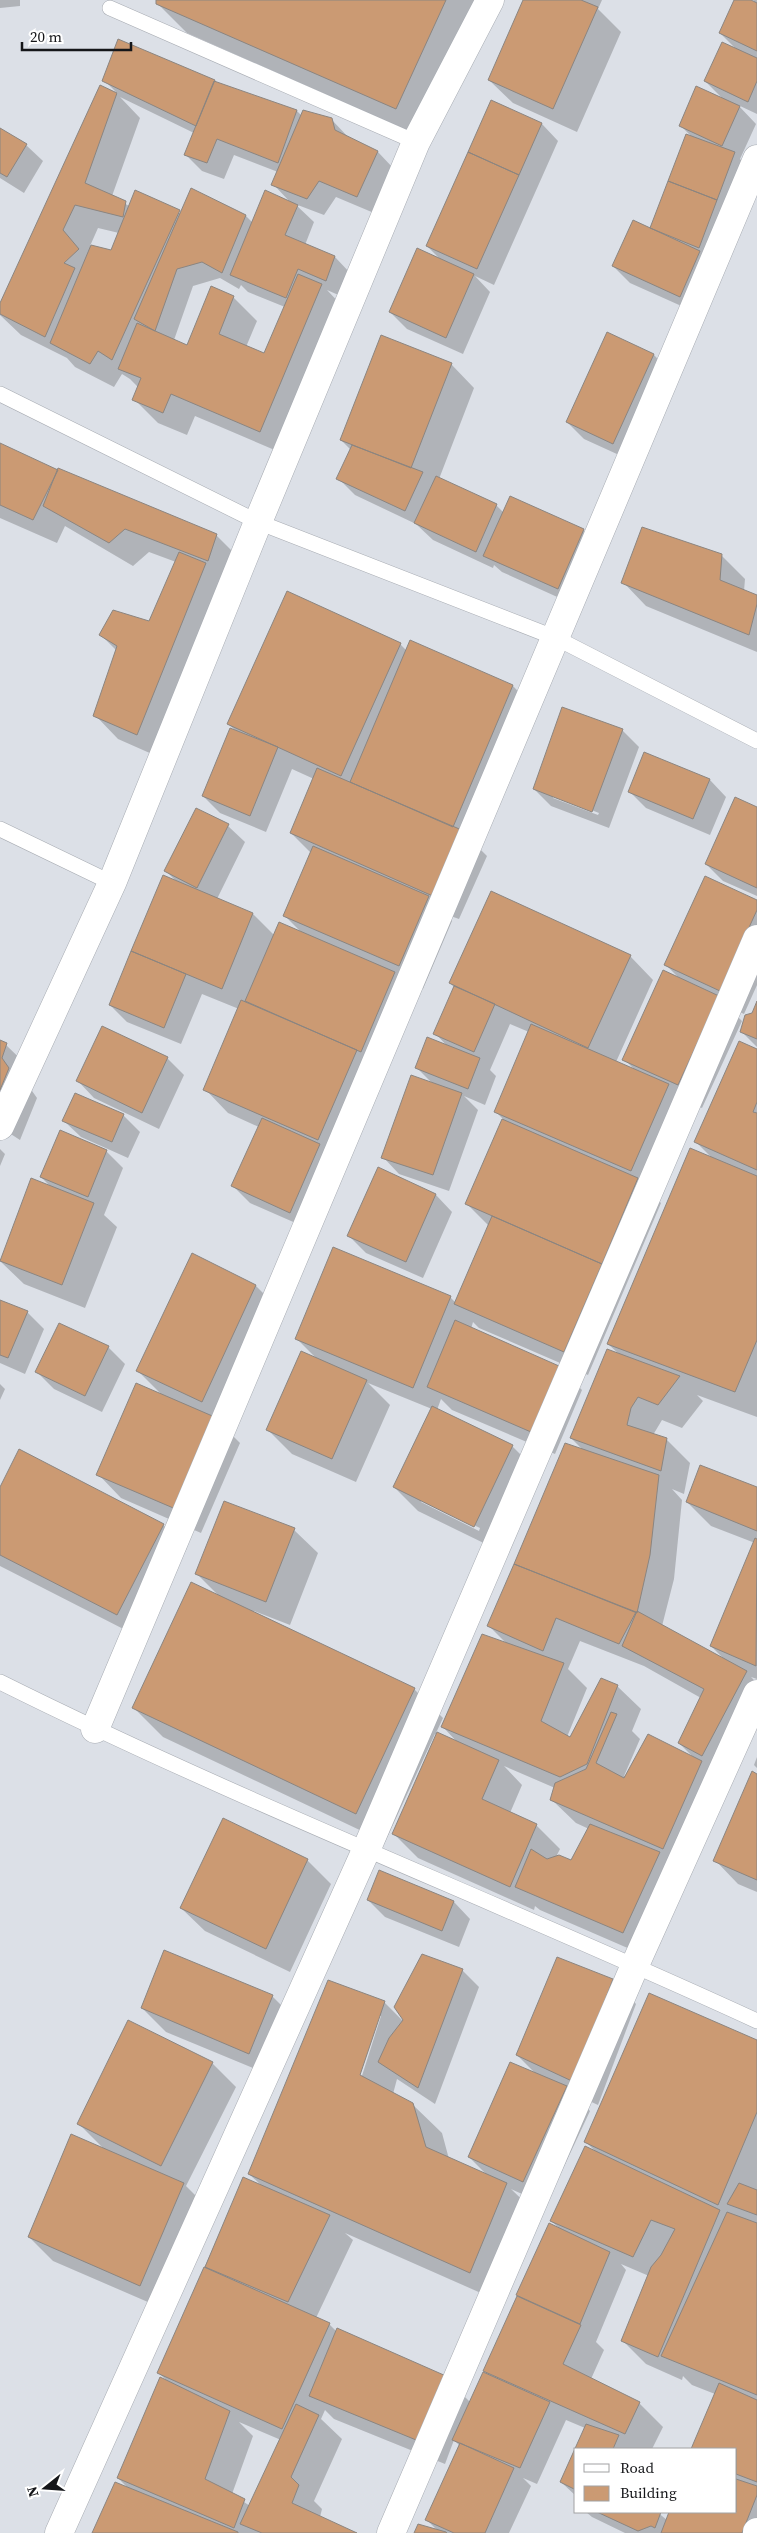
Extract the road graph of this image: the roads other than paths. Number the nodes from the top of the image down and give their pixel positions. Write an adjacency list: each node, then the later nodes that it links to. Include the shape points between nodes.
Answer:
1 (490, 0): 3 (street)
2 (110, 8): 3 (lane)
3 (416, 142): 6 (street)
4 (757, 159): 7 (street)
5 (0, 394): 6 (lane)
6 (258, 522): 7 (lane); 10 (street)
7 (556, 638): 8 (lane); 15 (street)
8 (757, 741)
9 (0, 829): 10 (lane)
10 (112, 883): 12 (street)
11 (757, 939): 16 (street)
12 (0, 1126)
13 (0, 1682): 15 (lane)
14 (757, 1694): 17 (street)
15 (95, 1729): 16 (lane)
16 (366, 1848): 17 (lane); 19 (street)
17 (635, 1965): 18 (lane); 20 (street)
18 (757, 2021)
19 (59, 2533)
20 (391, 2533)

